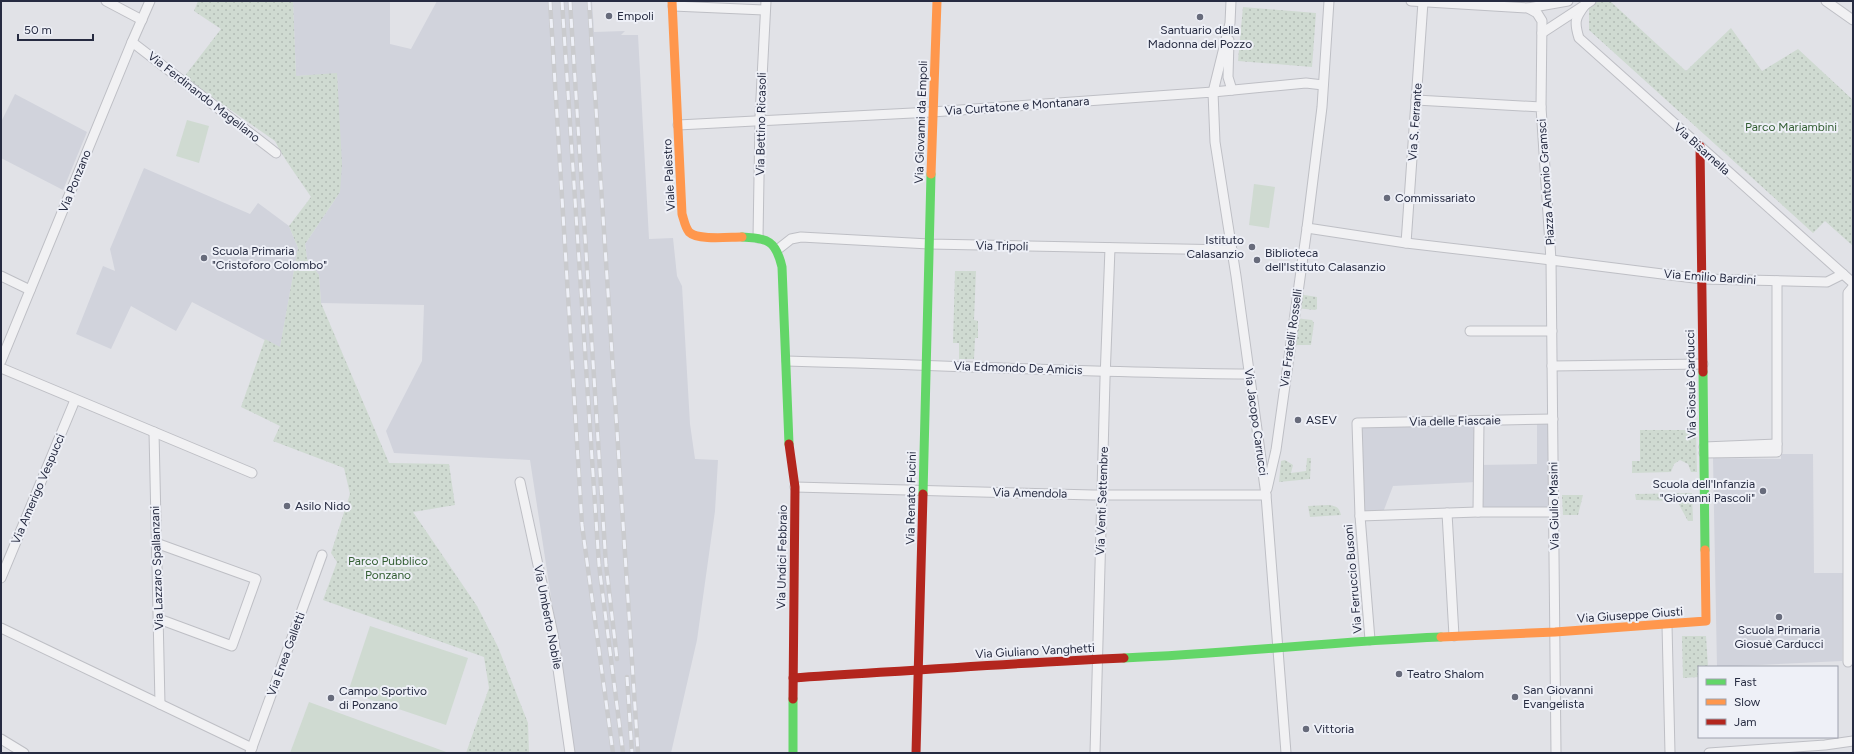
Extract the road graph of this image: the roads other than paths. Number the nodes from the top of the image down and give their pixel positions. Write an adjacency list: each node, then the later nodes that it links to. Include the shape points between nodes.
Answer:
1 (106, 1): 15 (street)
2 (150, 1): 15 (street, Via Ponzano)
3 (937, 1): 25 (main road, Via Giovanni da Empoli)
4 (1231, 1): 17 (street)
5 (1329, 1): 20 (street, Via Fratelli Rosselli)
6 (1411, 1): 9 (street)
7 (1568, 1): 10 (street)
8 (1826, 1): 16 (street)
9 (1423, 2): 14 (street); 23 (street, Via S. Ferrante)
10 (1544, 3): 14 (street)
11 (1588, 3): 18 (street); 28 (street, Via Bisarnella, via 1578,13 1575,25 1579,38)
12 (673, 4): 13 (street); 27 (main road, Viale Palestro)
13 (766, 6): 26 (street, Via Bettino Ricasoli)
14 (1528, 8): 18 (street, via 1538,13 1542,21)
15 (142, 20): 19 (street, Via Ponzano)
16 (1853, 20)
17 (1230, 23): 21 (street, via 1228,77); 22 (street, Via Jacopo Carrucci)
18 (1542, 33): 24 (street)
19 (132, 42): 29 (street, Via Ferdinando Magellano); 44 (street, Via Ponzano)
20 (1323, 85): 21 (street, Via Curtatone e Montanara, via 1306,83); 30 (street, Via Fratelli Rosselli)
21 (1232, 90): 22 (street, Via Curtatone e Montanara)
22 (1213, 92): 25 (street, Via Curtatone e Montanara); 36 (street, Via Jacopo Carrucci, via 1215,142)
23 (1416, 100): 24 (street, Piazza Antonio Gramsci); 32 (street, Via S. Ferrante)
24 (1541, 107): 37 (street, Piazza Antonio Gramsci)
25 (932, 112): 26 (street, Via Curtatone e Montanara); 33 (main road, Via Giovanni da Empoli)
26 (760, 121): 27 (street, Via Curtatone e Montanara); 31 (street, Via Bettino Ricasoli)
27 (678, 126): 31 (main road, Viale Palestro, via 682,214 690,234 703,237)
28 (1700, 146): 38 (street, Via Bisarnella); 40 (main road, Via Giosuè Carducci)
29 (276, 153)
30 (1307, 228): 32 (street, Piazza Antonio Gramsci); 66 (street, Via Fratelli Rosselli, via 1276,450)
31 (758, 238): 35 (main road, Viale Palestro, via 771,242)
32 (1406, 243): 37 (street, Piazza Antonio Gramsci)
33 (929, 244): 34 (street, Via Tripoli); 35 (street, Via Tripoli, via 801,237 790,239); 49 (main road, Via Renato Fucini)
34 (1110, 248): 36 (street, Via Tripoli); 53 (street, Via Venti Settembre)
35 (777, 250): 48 (main road, via 782,267)
36 (1232, 250): 54 (street, Via Jacopo Carrucci)
37 (1551, 260): 40 (street, Via Emilio Bardini); 45 (street, Via Giulio Masini)
38 (1843, 274): 41 (street, Via Emilio Bardini, via 1827,282); 42 (street, Via Bisarnella)
39 (1, 276): 44 (street)
40 (1702, 279): 41 (street, Via Emilio Bardini); 50 (main road, Via Giosuè Carducci)
41 (1777, 281): 60 (street, via 1777,452)
42 (1853, 283)
43 (1853, 287): 83 (street, via 1848,294)
44 (30, 290): 47 (street, Via Ponzano)
45 (1552, 330): 46 (street); 51 (street, Via Giulio Masini)
46 (1470, 331)
47 (1, 361)
48 (787, 361): 49 (street, Via Edmondo De Amicis); 63 (main road, Via Undici Febbraio, via 789,449)
49 (926, 364): 53 (street, Via Edmondo De Amicis); 64 (main road, Via Renato Fucini)
50 (1703, 364): 51 (street); 60 (main road, Via Giosuè Carducci)
51 (1552, 366): 56 (street, Via Giulio Masini)
52 (1, 368): 55 (street)
53 (1105, 372): 54 (street, Via Edmondo De Amicis); 65 (street, Via Venti Settembre)
54 (1249, 374): 66 (street, Via Jacopo Carrucci)
55 (75, 400): 59 (street); 73 (street, Via Amerigo Vespucci)
56 (1553, 419): 57 (street, Via delle Fiascaie); 68 (street, Via Giulio Masini)
57 (1478, 421): 58 (street, Via delle Fiascaie); 67 (street)
58 (1357, 423): 70 (street, Via Ferruccio Busoni)
59 (154, 432): 61 (street); 71 (street, Via Lazzaro Spallanzani)
60 (1704, 450): 75 (main road, Via Giosuè Carducci)
61 (252, 473)
62 (520, 482): 92 (street, Via Umberto Nobile, via 553,634)
63 (795, 488): 64 (street, Via Amendola); 85 (main road, Via Undici Febbraio)
64 (923, 492): 65 (street, Via Amendola); 84 (main road, Via Renato Fucini)
65 (1102, 495): 66 (street, Via Amendola); 82 (street, Via Venti Settembre)
66 (1266, 495): 81 (street, Via Jacopo Carrucci)
67 (1478, 512): 68 (street); 69 (street)
68 (1554, 512): 78 (street, Via Giulio Masini)
69 (1447, 513): 70 (street); 79 (street)
70 (1360, 516): 80 (street, Via Ferruccio Busoni)
71 (156, 543): 74 (street, Via Lazzaro Spallanzani); 74 (street, via 256,579 232,646)
72 (322, 555): 89 (street, Via Enea Galletti)
73 (1, 578)
74 (159, 619): 86 (street, Via Lazzaro Spallanzani)
75 (1706, 621): 76 (main road, Via Giuseppe Giusti)
76 (1667, 625): 78 (main road, Via Giuseppe Giusti); 98 (street)
77 (1, 628): 86 (street)
78 (1555, 632): 79 (main road, Via Ferruccio Busoni); 97 (street, Via Giulio Masini)
79 (1454, 636): 80 (main road, Via Ferruccio Busoni)
80 (1370, 640): 81 (main road, Via Ferruccio Busoni)
81 (1278, 649): 82 (main road, Via Giuliano Vanghetti); 96 (street, Via Jacopo Carrucci)
82 (1097, 660): 84 (main road, Via Giuliano Vanghetti, via 1010,663); 95 (street, Via Venti Settembre)
83 (1848, 662)
84 (919, 671): 85 (main road, Via Giuliano Vanghetti); 94 (main road, Via Renato Fucini)
85 (793, 678): 93 (main road, Via Undici Febbraio)
86 (160, 704): 89 (street)
87 (1, 739): 91 (street)
88 (1853, 741): 90 (street)
89 (251, 750)
90 (1753, 752): 99 (street)
91 (24, 753)
92 (570, 753)
93 (792, 753)
94 (916, 753)
95 (1096, 753)
96 (1286, 753)
97 (1556, 753)
98 (1670, 753)
99 (1709, 753)

